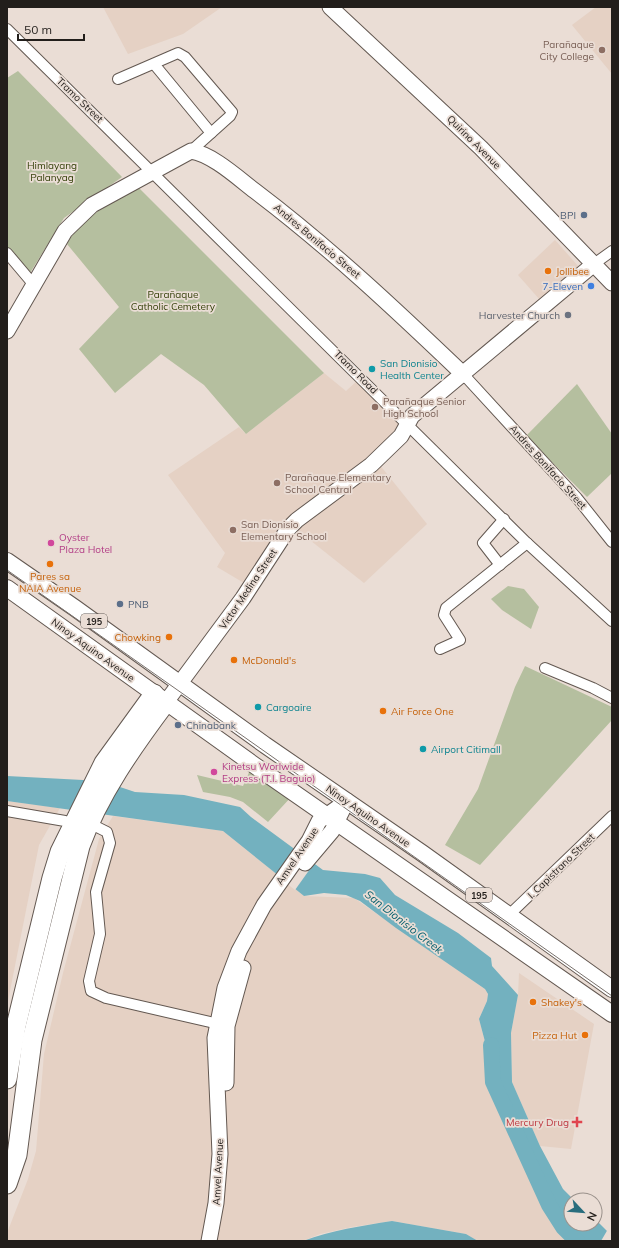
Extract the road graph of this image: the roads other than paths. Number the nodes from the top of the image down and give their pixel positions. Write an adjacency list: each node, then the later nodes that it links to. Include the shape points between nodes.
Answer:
1 (330, 7): 10 (main road, Quirino Avenue, via 481,148)
2 (7, 29): 7 (street, Tramo Street)
3 (154, 64): 4 (street); 5 (street); 5 (street, via 181,54 230,108 230,116)
4 (118, 79)
5 (211, 132): 6 (street)
6 (191, 151): 7 (main road); 14 (main road, Andres Bonifacio Street, via 205,155 305,229 397,310)
7 (152, 172): 12 (main road, via 92,206 78,218 65,232); 15 (street, Tramo Road)
8 (612, 251): 10 (street, Victor Medina Street)
9 (7, 253): 12 (street)
10 (594, 264): 11 (main road, Quirino Avenue); 14 (main road, Victor Medina Street)
11 (612, 283)
12 (34, 285): 13 (main road)
13 (7, 331)
14 (464, 375): 15 (main road, Victor Medina Street, via 412,416); 18 (street, Andres Bonifacio Street, via 577,498)
15 (407, 424): 16 (street, Tramo Road); 25 (main road, Victor Medina Street, via 401,436 371,465 305,512 288,529 244,598)
16 (504, 519): 17 (street, Tramo Road); 20 (street, via 483,543)
17 (527, 542): 20 (street); 22 (street, Tramo Road)
18 (612, 542)
19 (7, 561): 25 (main road, Ninoy Aquino Avenue / 195)
20 (500, 565): 23 (street, via 446,608 444,615 460,640)
21 (7, 588): 26 (main road, Ninoy Aquino Avenue / 195)
22 (612, 621)
23 (440, 649)
24 (546, 668): 27 (street)
25 (180, 683): 26 (main road, Victor Medina Street); 28 (main road, Ninoy Aquino Avenue / 195)
26 (160, 698): 31 (main road, Ninoy Aquino Avenue / 195); 32 (highway, via 110,754 107,774)
27 (612, 698)
28 (346, 801): 31 (main road, Amvel Avenue); 33 (main road, Ninoy Aquino Avenue / 195)
29 (7, 811): 32 (street)
30 (612, 816): 33 (street, I. Capistrano Street)
31 (332, 819): 35 (main road, Ninoy Aquino Avenue / 195); 36 (main road, Amvel Avenue, via 319,821 310,848 282,887 259,912 238,951 225,988)
32 (83, 820): 36 (street, via 107,832 110,843 96,892 100,934 89,981 91,991 106,998); 37 (highway, via 61,848 52,878 16,1026); 38 (highway, via 32,1040 17,1155)
33 (508, 915): 34 (main road, Ninoy Aquino Avenue / 195)
34 (612, 989)
35 (612, 1014)
36 (222, 1025): 39 (main road, Amvel Avenue, via 214,1052 220,1160 215,1216); 40 (main road, Amvel Avenue, via 230,1155 224,1219)
37 (7, 1079)
38 (7, 1184)
39 (209, 1241)
40 (218, 1241)

